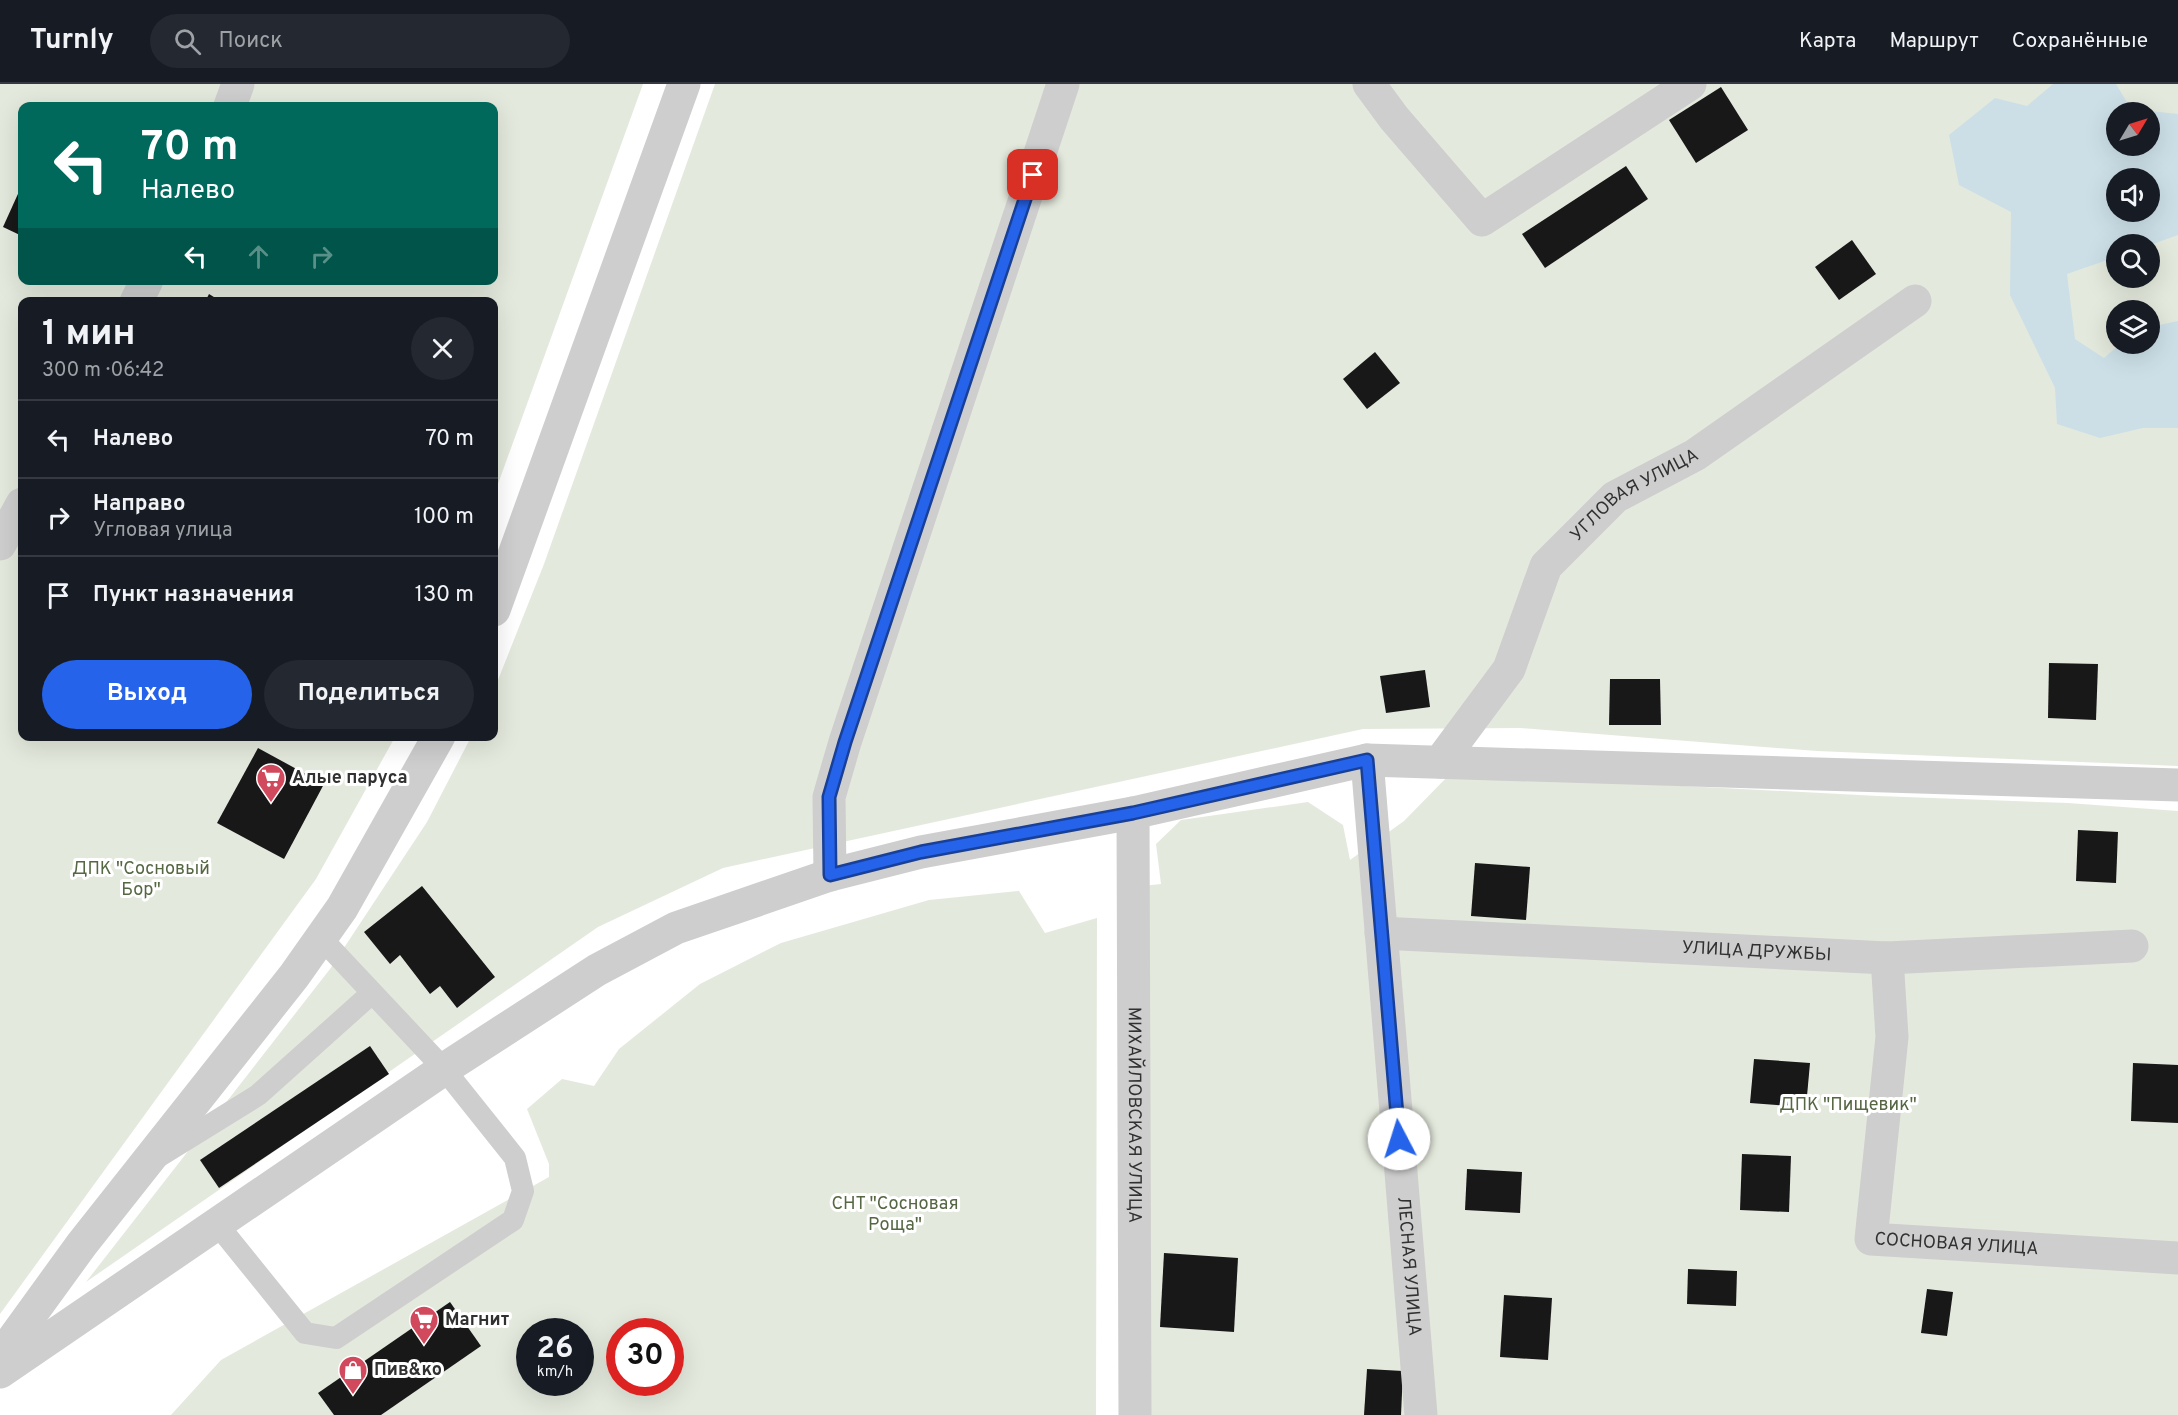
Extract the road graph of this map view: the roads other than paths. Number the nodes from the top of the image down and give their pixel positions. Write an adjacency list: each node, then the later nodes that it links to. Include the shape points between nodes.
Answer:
1 (238, 84): 6 (street)
2 (684, 84): 10 (street)
3 (1063, 84): 16 (street, via 845,742 829,797)
4 (1369, 84): 5 (street, via 1482,220)
5 (1690, 84)
6 (231, 102)
7 (1915, 301): 13 (street, УГЛОВАЯ УЛИЦА, via 1695,455 1615,496 1546,566 1509,669)
8 (18, 511): 9 (street)
9 (0, 544)
10 (498, 599)
11 (436, 741): 18 (street)
12 (1367, 760): 13 (street); 15 (street); 17 (street, ЛЕСНАЯ УЛИЦА)
13 (1440, 762): 14 (street)
14 (2178, 785)
15 (1133, 813): 16 (street, via 921,852); 28 (street, МИХАЙЛОВСКАЯ УЛИЦА)
16 (830, 875): 22 (street, via 676,928 597,970)
17 (1382, 933): 20 (street, УЛИЦА ДРУЖБЫ); 29 (street, ЛЕСНАЯ УЛИЦА)
18 (321, 938): 21 (lane); 23 (street)
19 (2132, 946): 20 (street, УЛИЦА ДРУЖБЫ)
20 (1887, 958): 25 (street, СОСНОВАЯ УЛИЦА, via 1892,1037 1871,1239)
21 (372, 993): 22 (lane); 23 (lane, via 258,1095)
22 (444, 1069): 24 (street); 24 (lane, via 515,1158 523,1191 513,1220 336,1338 305,1333)
23 (147, 1165): 26 (street, via 82,1244)
24 (217, 1224): 27 (street)
25 (2178, 1258)
26 (0, 1357)
27 (0, 1371)
28 (1135, 1415)
29 (1421, 1415)

